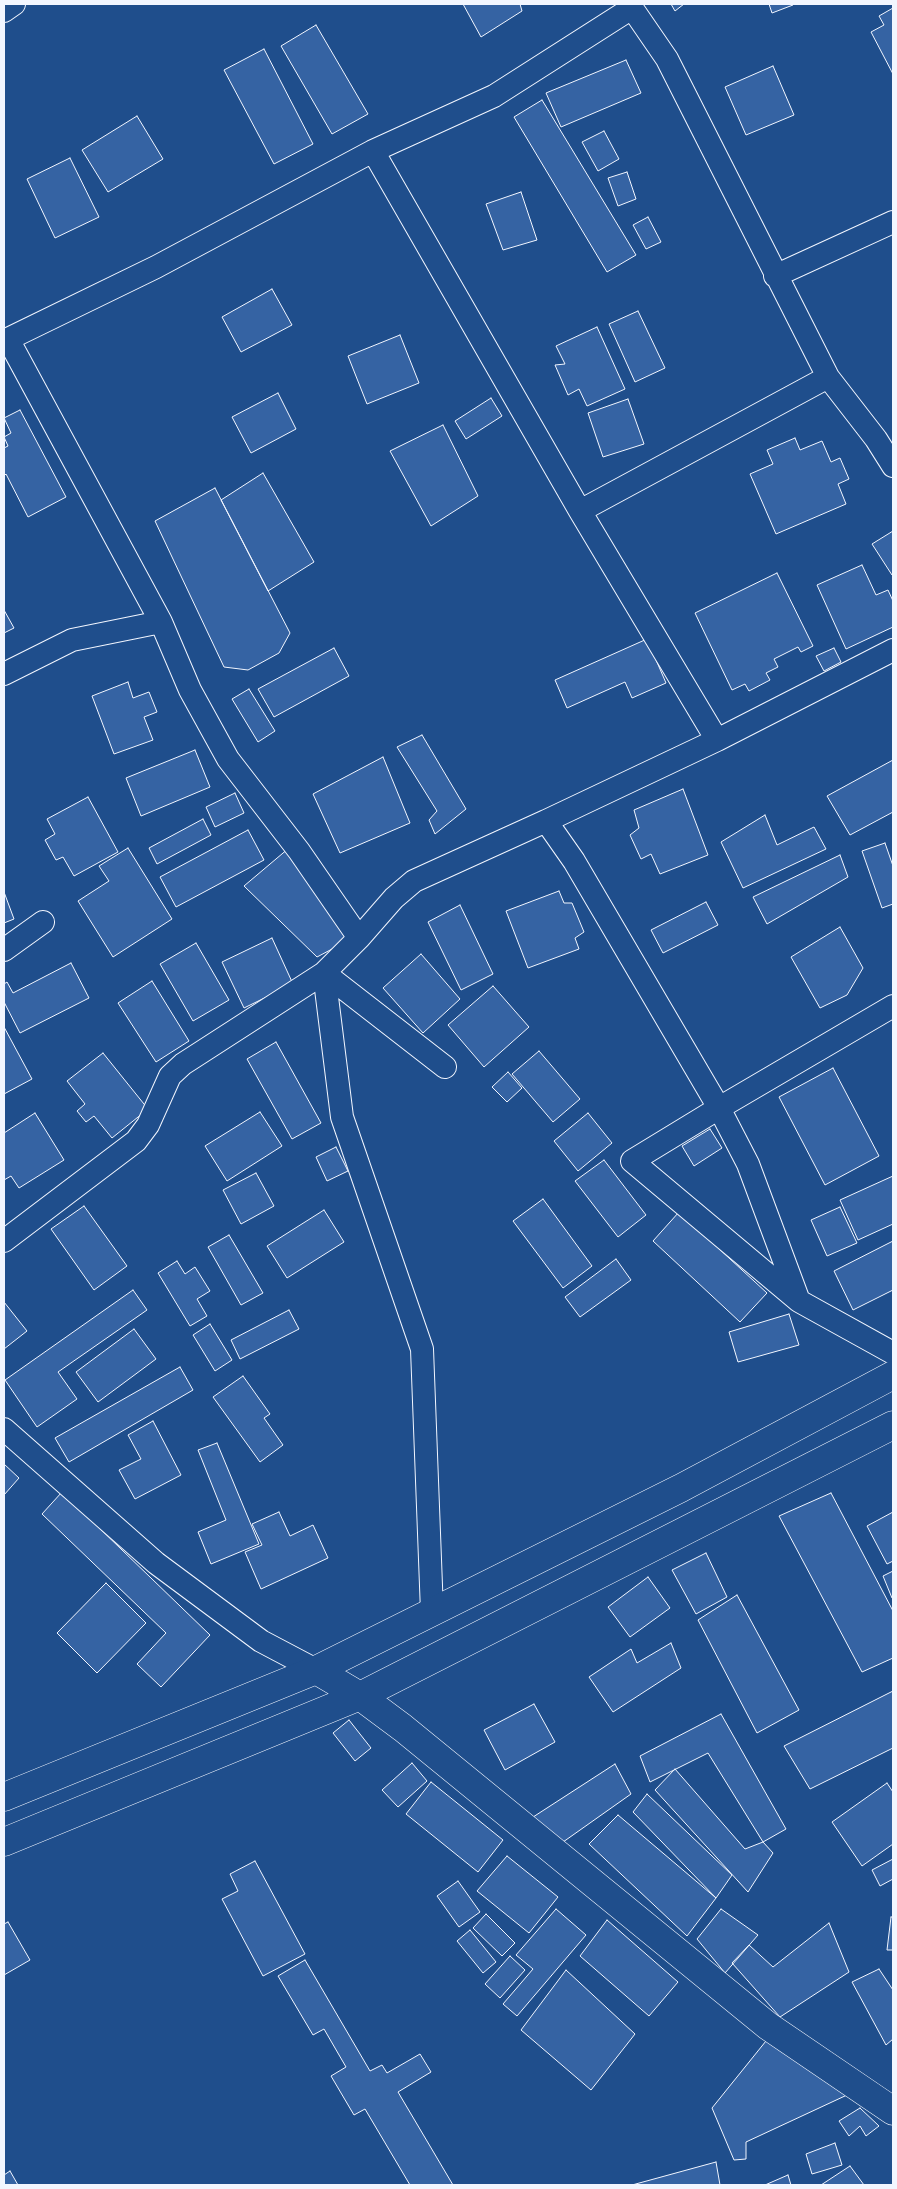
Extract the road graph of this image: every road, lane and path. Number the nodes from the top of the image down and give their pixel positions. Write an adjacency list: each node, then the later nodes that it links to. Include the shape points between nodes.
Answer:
1 (14, 4): 3 (street)
2 (631, 6): 4 (street, via 494,96); 6 (street, via 667,59)
3 (4, 11)
4 (373, 151): 7 (street, via 156,266); 10 (street)
5 (893, 222): 6 (street)
6 (775, 276): 8 (street)
7 (6, 340): 11 (street)
8 (828, 377): 9 (street); 10 (street)
9 (893, 466)
10 (580, 511): 14 (street)
11 (161, 622): 13 (street, via 72,640); 17 (street, via 190,690 228,759 299,851)
12 (893, 650): 14 (street)
13 (4, 674)
14 (717, 740): 15 (street)
15 (546, 821): 17 (street, via 414,881 394,898); 22 (street, via 574,862)
16 (44, 922): 18 (street)
17 (359, 938): 19 (street)
18 (4, 950)
19 (324, 973): 21 (street); 23 (street, via 183,1064 170,1076 148,1125 136,1141); 29 (street, via 342,1117 422,1349)
20 (893, 1006): 22 (street)
21 (445, 1067)
22 (719, 1108): 24 (street, via 748,1164); 24 (street, via 632,1162)
23 (4, 1241)
24 (799, 1301): 25 (street)
25 (893, 1352)
26 (893, 1375): 29 (street, via 681,1488)
27 (893, 1426): 31 (street)
28 (4, 1429): 30 (street, via 156,1563 261,1641)
29 (432, 1612): 30 (street)
30 (316, 1670): 31 (street); 32 (street)
31 (360, 1696): 33 (street); 34 (street, via 768,2026)
32 (4, 1797)
33 (4, 1842)
34 (893, 2111)

